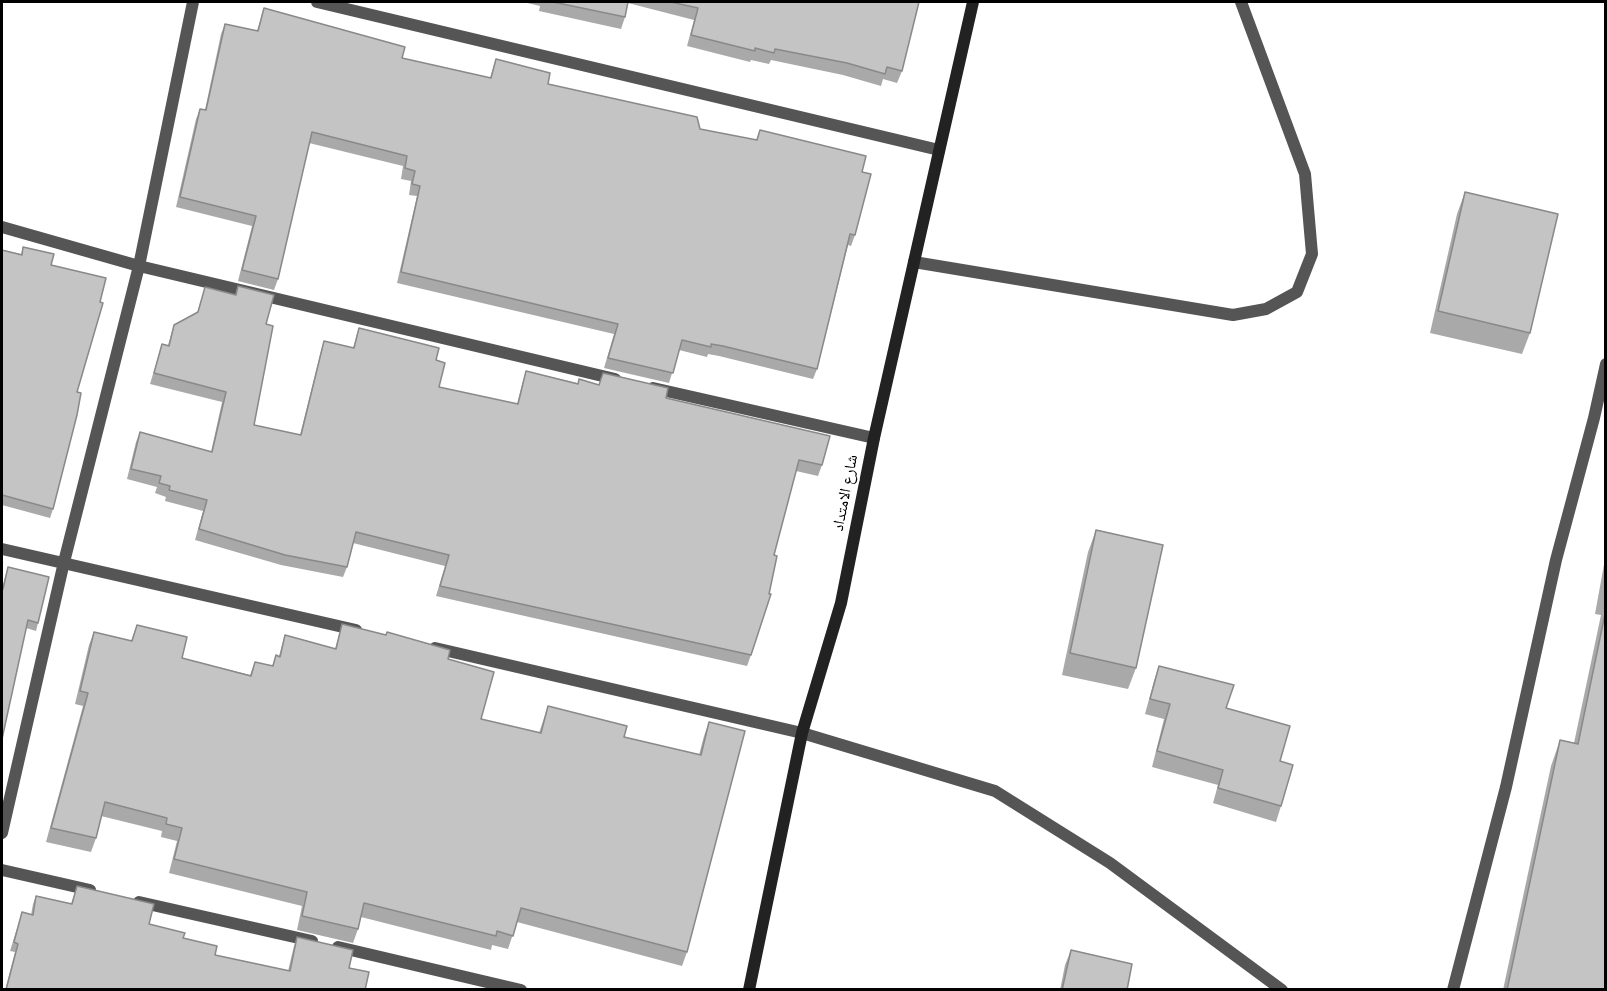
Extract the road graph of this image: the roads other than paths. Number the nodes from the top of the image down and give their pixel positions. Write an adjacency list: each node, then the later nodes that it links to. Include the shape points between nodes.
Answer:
1 (193, 2): 8 (street)
2 (317, 2): 5 (street)
3 (973, 2): 5 (street, شارع الامتداد)
4 (1241, 2): 7 (street, via 1305,174 1312,254 1297,291 1266,309 1233,315)
5 (939, 150): 7 (street, شارع الامتداد)
6 (2, 227): 8 (street)
7 (914, 262): 11 (street, شارع الامتداد)
8 (139, 266): 11 (street); 13 (street)
9 (1605, 364): 10 (street)
10 (1604, 384): 24 (street, via 1556,560 1506,787)
11 (874, 438): 16 (street, شارع الامتداد, via 841,603)
12 (2, 549): 13 (street)
13 (64, 562): 14 (street); 17 (street)
14 (364, 632)
15 (422, 645): 16 (street)
16 (802, 733): 22 (street, شارع الامتداد); 23 (street, via 995,791 1110,863)
17 (2, 833)
18 (2, 870): 19 (street)
19 (105, 894)
20 (128, 899): 21 (street)
21 (521, 990)
22 (749, 990)
23 (1282, 990)
24 (1453, 990)

